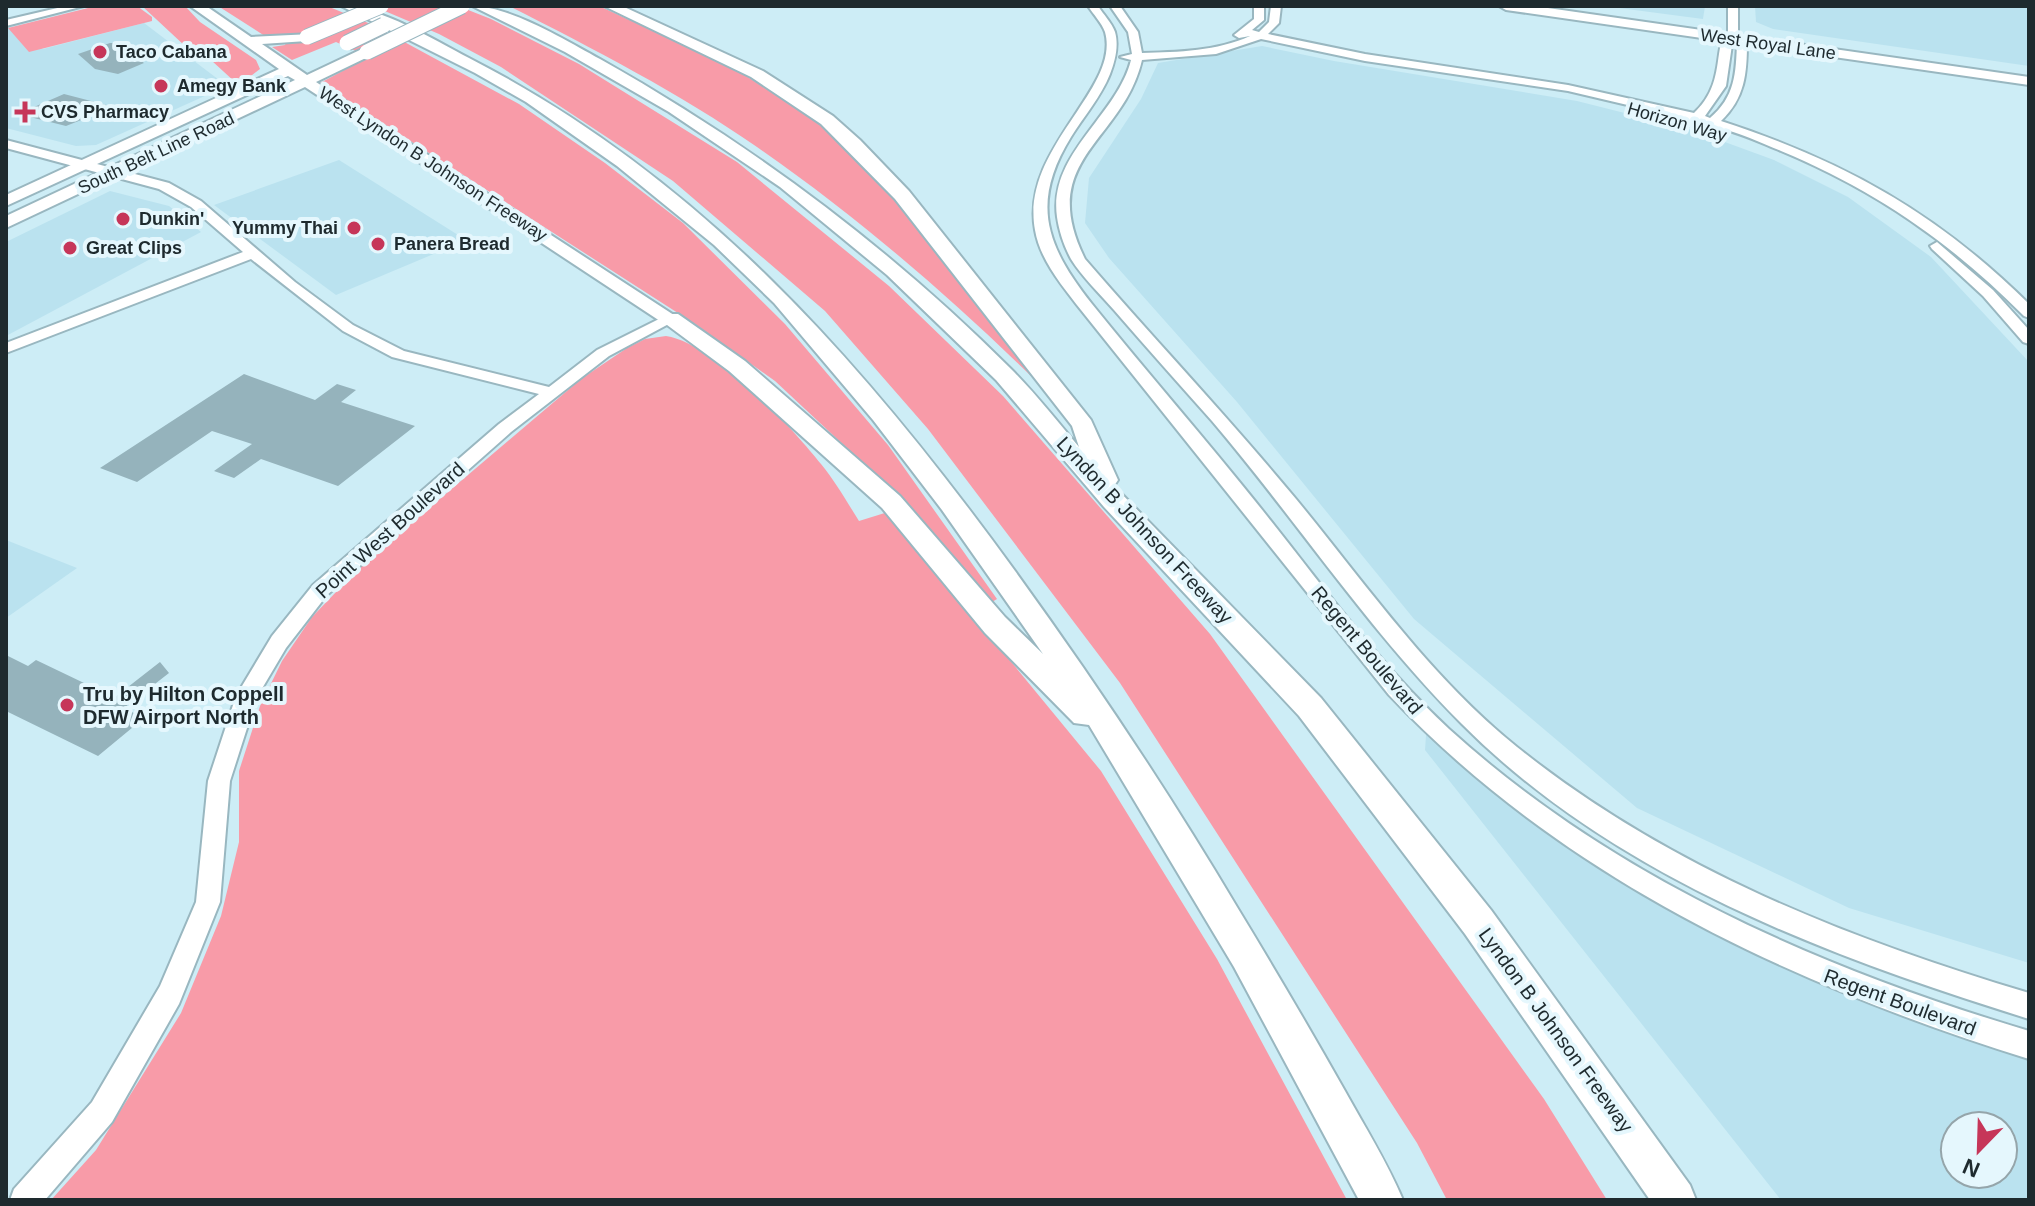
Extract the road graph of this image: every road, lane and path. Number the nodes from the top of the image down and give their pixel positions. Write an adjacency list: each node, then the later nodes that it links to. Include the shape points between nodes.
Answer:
1 (52, 6): 18 (street)
2 (79, 6): 20 (street)
3 (197, 6): 24 (main road, West Lyndon B Johnson Freeway)
4 (348, 6): 49 (highway, via 469,63 553,112 662,193 758,278 807,327 964,521)
5 (381, 6): 24 (main road, bridge, via 307,37)
6 (462, 6): 31 (main road, South Belt Line Road, bridge)
7 (479, 6): 19 (highway, Lyndon B Johnson Freeway)
8 (496, 6): 19 (highway)
9 (611, 6): 48 (highway, via 721,55 790,94 877,166 1083,425)
10 (1093, 6): 26 (street, via 1107,22)
11 (1115, 6): 27 (street, via 1129,24)
12 (1259, 6): 21 (street, via 1259,20)
13 (1276, 6): 22 (street, via 1277,19)
14 (1506, 6): 23 (main road, West Royal Lane)
15 (1549, 6): 23 (main road, West Royal Lane)
16 (1733, 6): 23 (street)
17 (410, 12): 25 (main road, bridge)
18 (6, 16)
19 (512, 20): 48 (highway, Lyndon B Johnson Freeway, via 675,108 786,183 894,271 1004,375)
20 (6, 23)
21 (1246, 32): 22 (street, Horizon Way); 27 (street, via 1200,46)
22 (1263, 37): 27 (street, via 1208,52); 36 (street, Horizon Way, via 1617,101)
23 (1733, 37): 30 (main road, West Royal Lane); 32 (main road, West Royal Lane); 36 (street, via 1723,88); 36 (street, via 1740,92)
24 (249, 41): 28 (main road, West Lyndon B Johnson Freeway)
25 (340, 47)
26 (1113, 53): 27 (street); 51 (street, Regent Boulevard, via 1108,71 1055,150 1039,189 1041,230 1053,259 1150,388 1386,678 1427,721 1514,795 1663,897 1743,939 1885,999)
27 (1137, 53): 50 (street, Regent Boulevard, via 1136,71 1125,93 1069,173 1063,190 1071,245 1441,691 1506,751 1576,804 1713,887 1853,949)
28 (272, 57): 29 (main road, West Lyndon B Johnson Freeway); 33 (main road)
29 (298, 66): 31 (main road, West Lyndon B Johnson Freeway); 33 (main road, South Belt Line Road)
30 (2029, 74)
31 (306, 81): 34 (main road, West Lyndon B Johnson Freeway); 35 (main road, South Belt Line Road)
32 (2029, 81)
33 (256, 85): 38 (main road, South Belt Line Road)
34 (343, 105): 35 (main road, via 302,102); 44 (main road, West Lyndon B Johnson Freeway)
35 (239, 114): 39 (main road, South Belt Line Road)
36 (1700, 123): 43 (street, Horizon Way, via 1813,160 1882,194 1975,258); 45 (street, Horizon Way, via 1804,166 1890,212 1960,264)
37 (6, 144): 38 (street)
38 (86, 164): 39 (street); 40 (main road, South Belt Line Road)
39 (116, 172): 41 (main road, South Belt Line Road); 42 (street, via 164,186 196,204)
40 (6, 201)
41 (6, 223)
42 (254, 253): 46 (street); 47 (street, via 348,328 398,354)
43 (2029, 313)
44 (670, 319): 47 (street, Point West Boulevard, via 603,353); 49 (highway, via 737,366 891,502 995,625)
45 (2027, 335)
46 (6, 348)
47 (550, 392): 52 (street, Point West Boulevard, via 320,590 267,658 247,696 219,781 208,902 170,995 102,1112)
48 (1113, 501): 54 (highway, Lyndon B Johnson Freeway, via 1310,707 1478,922)
49 (1134, 763): 53 (highway, via 1296,1039)
50 (2029, 1006)
51 (2029, 1045)
52 (25, 1200)
53 (1382, 1200)
54 (1675, 1200)

